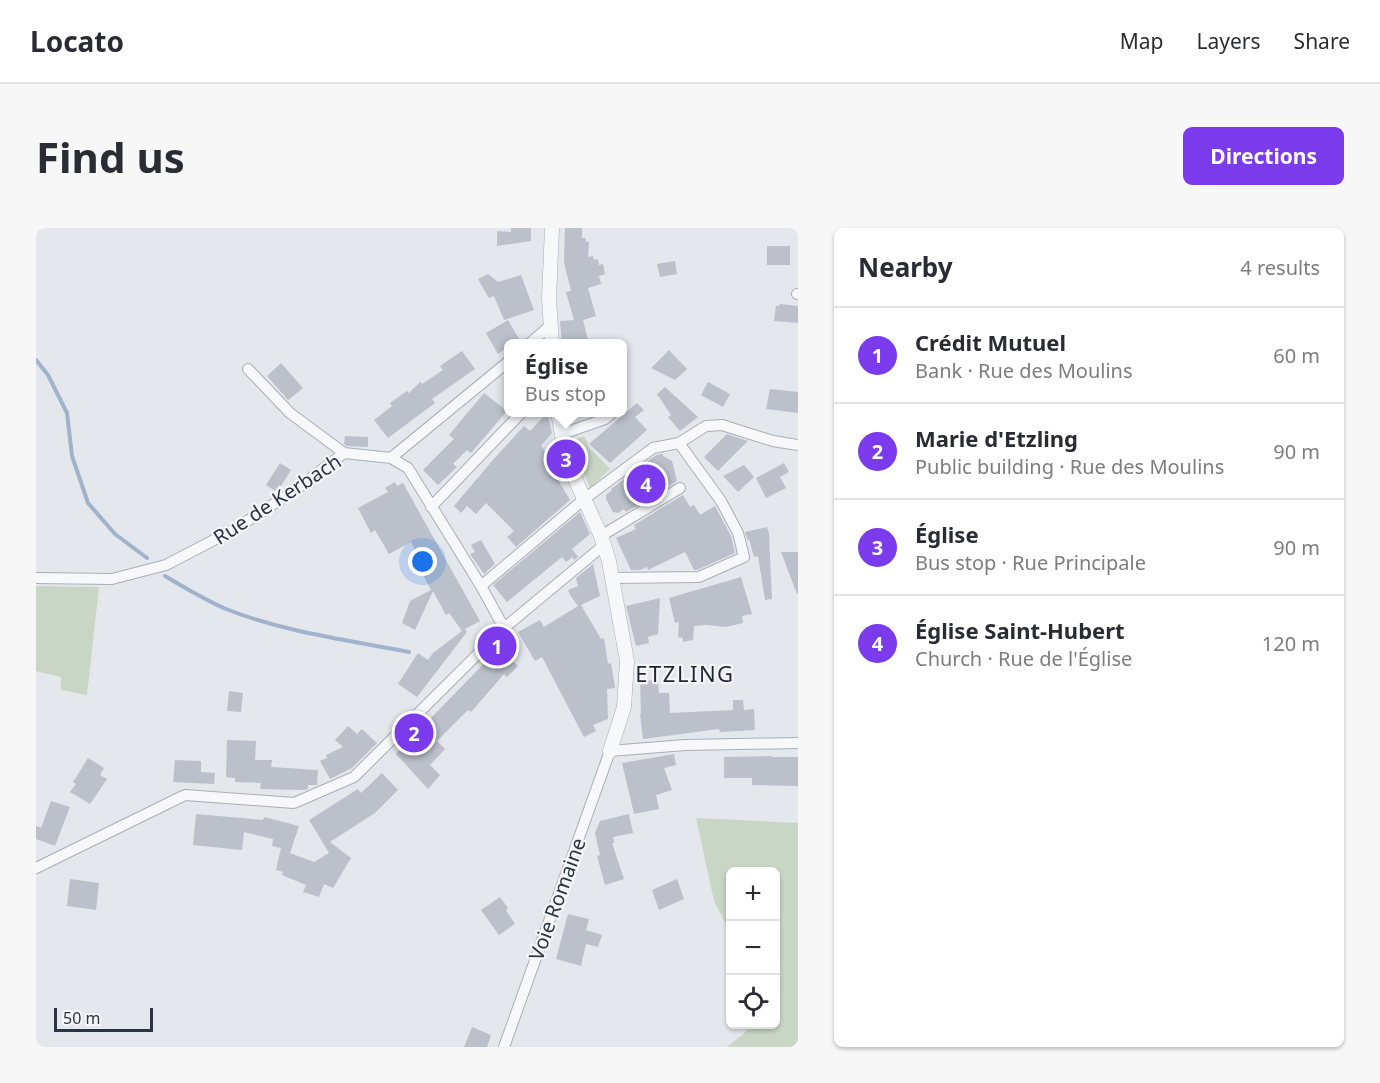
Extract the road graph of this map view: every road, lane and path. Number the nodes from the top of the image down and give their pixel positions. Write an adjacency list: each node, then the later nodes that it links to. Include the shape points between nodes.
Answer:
1 (552, 228): 2 (street)
2 (551, 325): 3 (street); 4 (street)
3 (535, 339)
4 (552, 339)
5 (504, 365): 14 (street)
6 (248, 369): 13 (street, via 290,413)
7 (517, 417): 17 (street)
8 (559, 417): 10 (street)
9 (607, 417): 10 (street)
10 (562, 434): 16 (street, via 566,459)
11 (679, 443): 12 (street, via 706,426 722,425); 16 (street, via 653,448); 20 (street, via 721,501 738,532 744,557 699,577)
12 (798, 445)
13 (344, 453): 14 (street, Rue de Kerbach); 19 (street, Rue de Kerbach, via 233,530 166,565 112,579)
14 (391, 458): 17 (street, via 408,468)
15 (680, 489): 18 (street)
16 (584, 500): 18 (street); 21 (street)
17 (431, 507): 21 (street)
18 (602, 540): 20 (street); 22 (street)
19 (36, 578)
20 (613, 578): 24 (street, via 627,661 624,707)
21 (481, 586): 22 (street)
22 (504, 627): 25 (street, via 354,777 294,803 185,795)
23 (798, 743): 24 (street)
24 (610, 751): 26 (street, Voie Romaine)
25 (36, 868)
26 (504, 1047)

